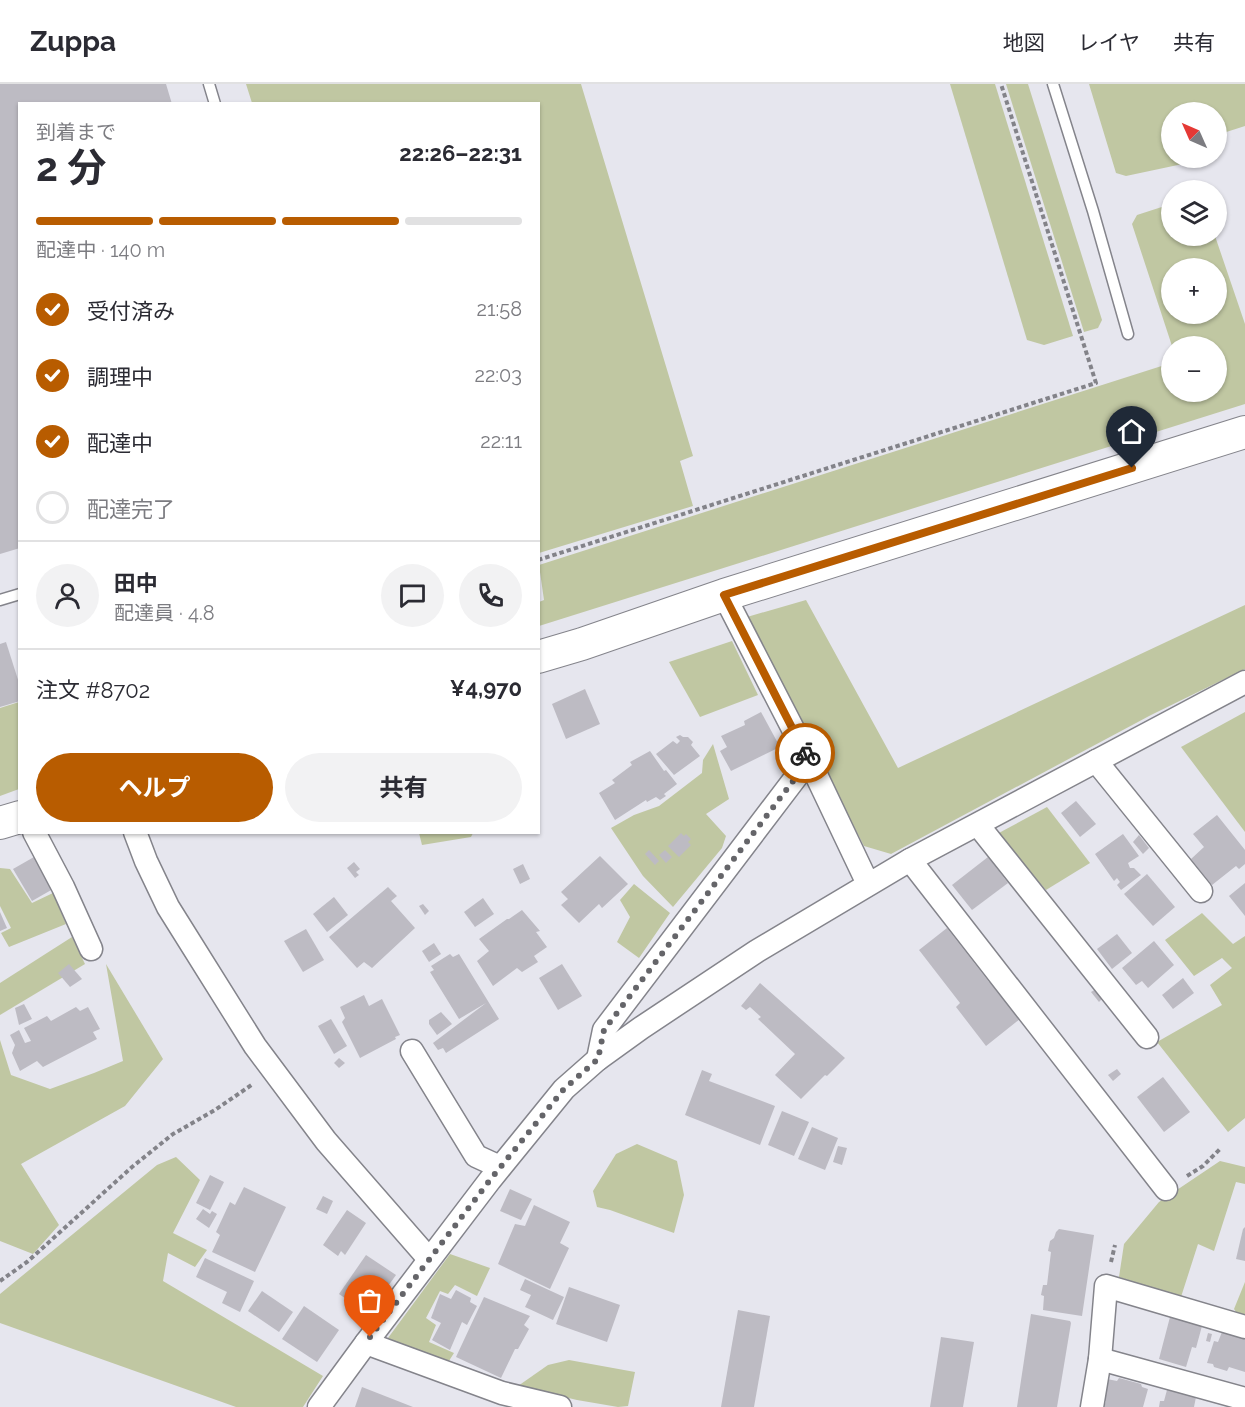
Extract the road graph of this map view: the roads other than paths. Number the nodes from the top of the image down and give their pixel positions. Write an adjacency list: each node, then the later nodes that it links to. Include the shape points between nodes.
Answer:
1 (209, 84): 3 (lane)
2 (1053, 84): 4 (lane)
3 (214, 102)
4 (1128, 334)
5 (1245, 432): 7 (street)
6 (18, 595): 8 (lane)
7 (724, 595): 9 (street); 11 (street)
8 (0, 600)
9 (540, 656)
10 (1245, 682): 12 (street)
11 (809, 760): 19 (street); 24 (street, via 604,1030)
12 (1096, 761): 15 (street); 20 (street)
13 (18, 818): 14 (street)
14 (0, 823)
15 (978, 825): 18 (street); 22 (street)
16 (35, 834): 21 (street)
17 (136, 834): 27 (street, via 168,907 255,1046 326,1142)
18 (910, 860): 19 (street); 26 (street)
19 (868, 884): 24 (street, via 757,951)
20 (1202, 891)
21 (91, 949)
22 (1147, 1037)
23 (412, 1050): 25 (street, via 476,1156)
24 (598, 1059): 25 (street, via 564,1089)
25 (500, 1167): 27 (street)
26 (1166, 1189)
27 (429, 1259): 29 (street)
28 (1245, 1327): 30 (street, via 1106,1286)
29 (366, 1343): 32 (street); 33 (street, via 502,1393)
30 (1100, 1359): 31 (street); 34 (street)
31 (1245, 1399)
32 (320, 1407)
33 (560, 1407)
34 (1092, 1407)

